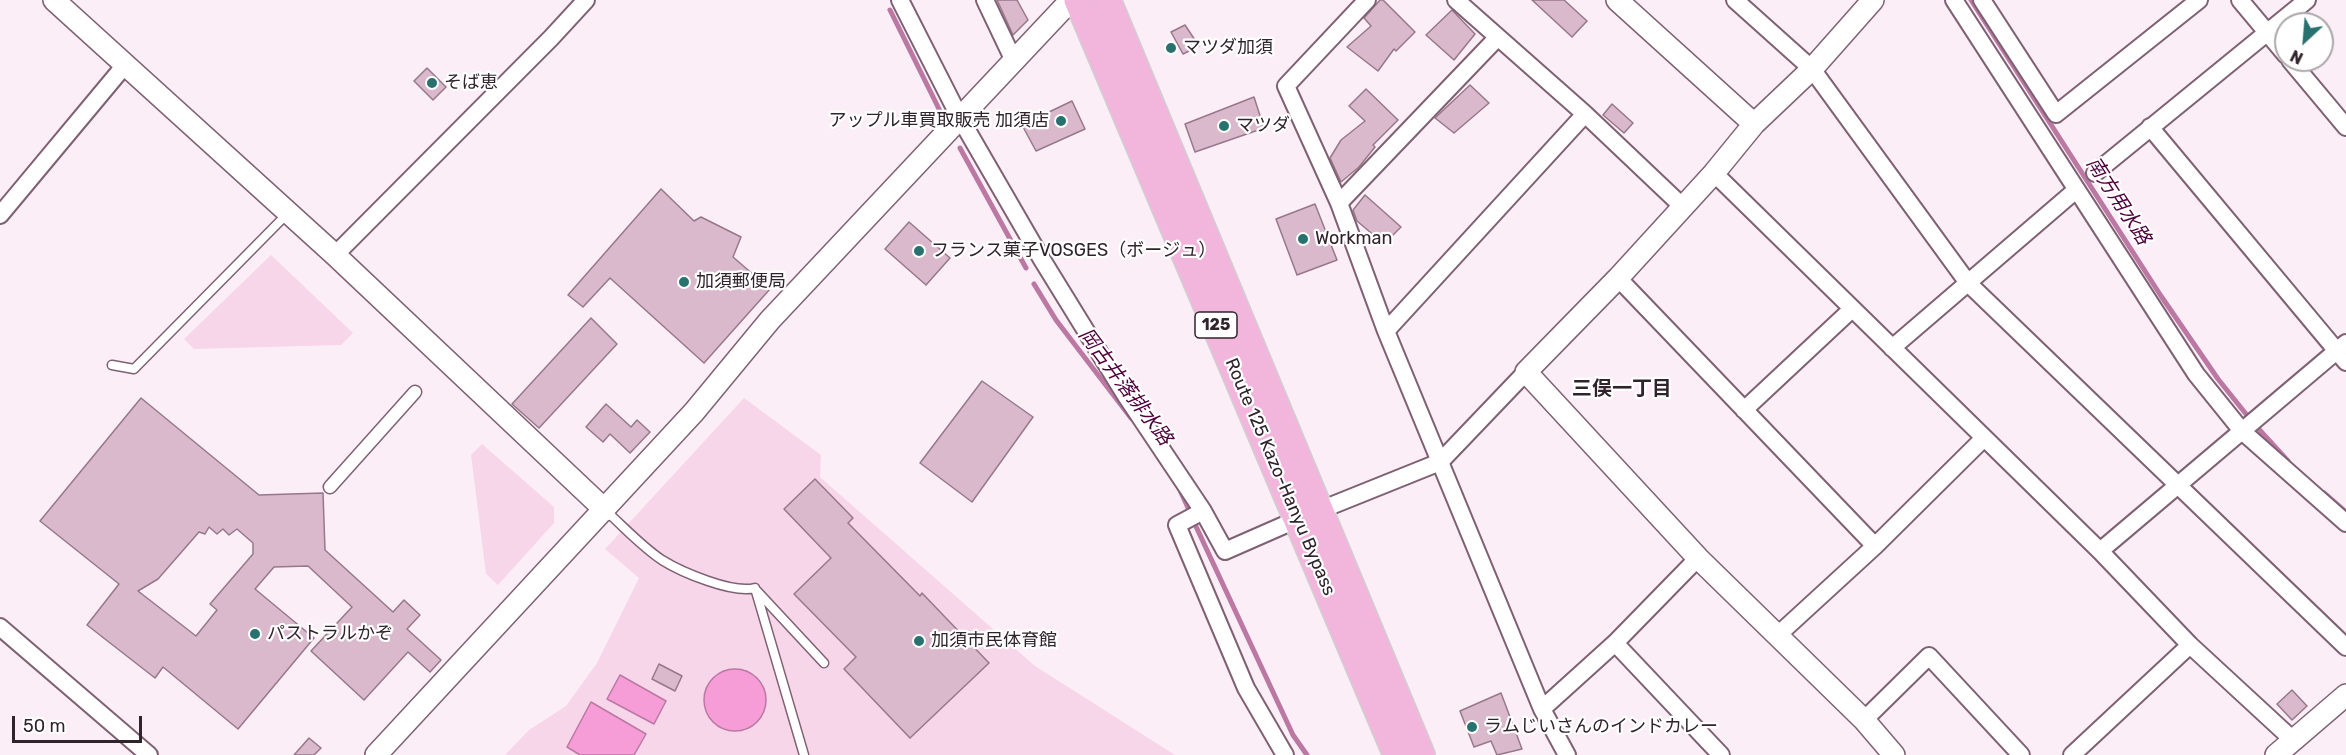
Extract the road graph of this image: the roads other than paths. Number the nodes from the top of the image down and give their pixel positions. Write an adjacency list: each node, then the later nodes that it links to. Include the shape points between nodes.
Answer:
1 (54, 0): 22 (street)
2 (586, 0): 37 (street)
3 (900, 0): 27 (street)
4 (985, 0): 21 (street)
5 (1071, 0): 21 (street)
6 (1078, 0): 54 (highway, Route 125 Kazo-Hanyu Bypass / 125)
7 (1107, 0): 54 (highway, Route 125 Kazo-Hanyu Bypass / 125)
8 (1367, 0): 33 (street, via 1286,86)
9 (1456, 0): 19 (street)
10 (1617, 0): 26 (street)
11 (1735, 0): 23 (street)
12 (1873, 0): 23 (street)
13 (1954, 0): 32 (street)
14 (1982, 0): 15 (street, via 2056,114)
15 (2199, 0)
16 (2240, 0): 18 (street)
17 (2307, 0): 18 (street)
18 (2268, 33): 20 (street); 29 (street)
19 (1497, 38): 25 (street); 33 (street)
20 (2274, 40)
21 (1014, 61): 27 (street)
22 (125, 65): 35 (street); 36 (street)
23 (1812, 69): 26 (street); 39 (street)
24 (2300, 72): 28 (street)
25 (1585, 114): 34 (street); 41 (street)
26 (1754, 124): 30 (street)
27 (953, 125): 53 (street, via 770,320 694,412); 55 (street, via 1126,396)
28 (2346, 127)
29 (2150, 128): 31 (street); 43 (street)
30 (1714, 173): 34 (street); 40 (street)
31 (2095, 173)
32 (2076, 190): 39 (street); 48 (street, via 2196,374)
33 (1339, 203): 41 (street)
34 (1682, 206): 38 (street)
35 (288, 213): 37 (street); 44 (lane, via 134,369)
36 (0, 215)
37 (334, 255): 53 (street)
38 (1618, 278): 45 (street); 47 (street)
39 (1968, 283): 42 (street); 51 (street)
40 (1852, 309): 42 (street); 47 (street)
41 (1386, 331): 50 (street)
42 (1892, 348): 49 (street)
43 (2343, 352): 48 (street)
44 (112, 365)
45 (1526, 372): 50 (street); 59 (street)
46 (415, 392): 52 (street)
47 (1744, 410): 57 (street)
48 (2242, 431): 51 (street); 56 (street)
49 (1984, 438): 57 (street); 58 (street)
50 (1440, 462): 54 (street); 68 (street)
51 (2178, 486): 58 (street); 65 (street)
52 (330, 487)
53 (604, 510): 60 (lane, via 662,560 714,582 746,590); 72 (street)
54 (1308, 515): 55 (street, via 1225,551); 75 (highway, Route 125 Kazo-Hanyu Bypass / 125); 76 (highway, Route 125 Kazo-Hanyu Bypass / 125)
55 (1193, 516): 74 (street, via 1177,525 1241,677)
56 (2346, 523)
57 (1875, 546): 62 (street)
58 (2100, 551): 64 (street)
59 (1698, 558): 62 (street); 63 (street)
60 (755, 588): 66 (lane); 73 (lane)
61 (0, 627): 71 (street)
62 (1779, 634): 69 (street)
63 (1615, 643): 68 (street); 78 (street)
64 (2190, 645): 70 (street); 81 (street)
65 (2346, 647)
66 (824, 663)
67 (2346, 695): 70 (street)
68 (1542, 709): 77 (street)
69 (1864, 720): 79 (street); 80 (street, via 1929,656)
70 (2293, 740): 82 (street)
71 (149, 755)
72 (376, 755)
73 (804, 755)
74 (1285, 755)
75 (1397, 755)
76 (1421, 755)
77 (1567, 755)
78 (1721, 755)
79 (1894, 755)
80 (2021, 755)
81 (2072, 755)
82 (2276, 755)

